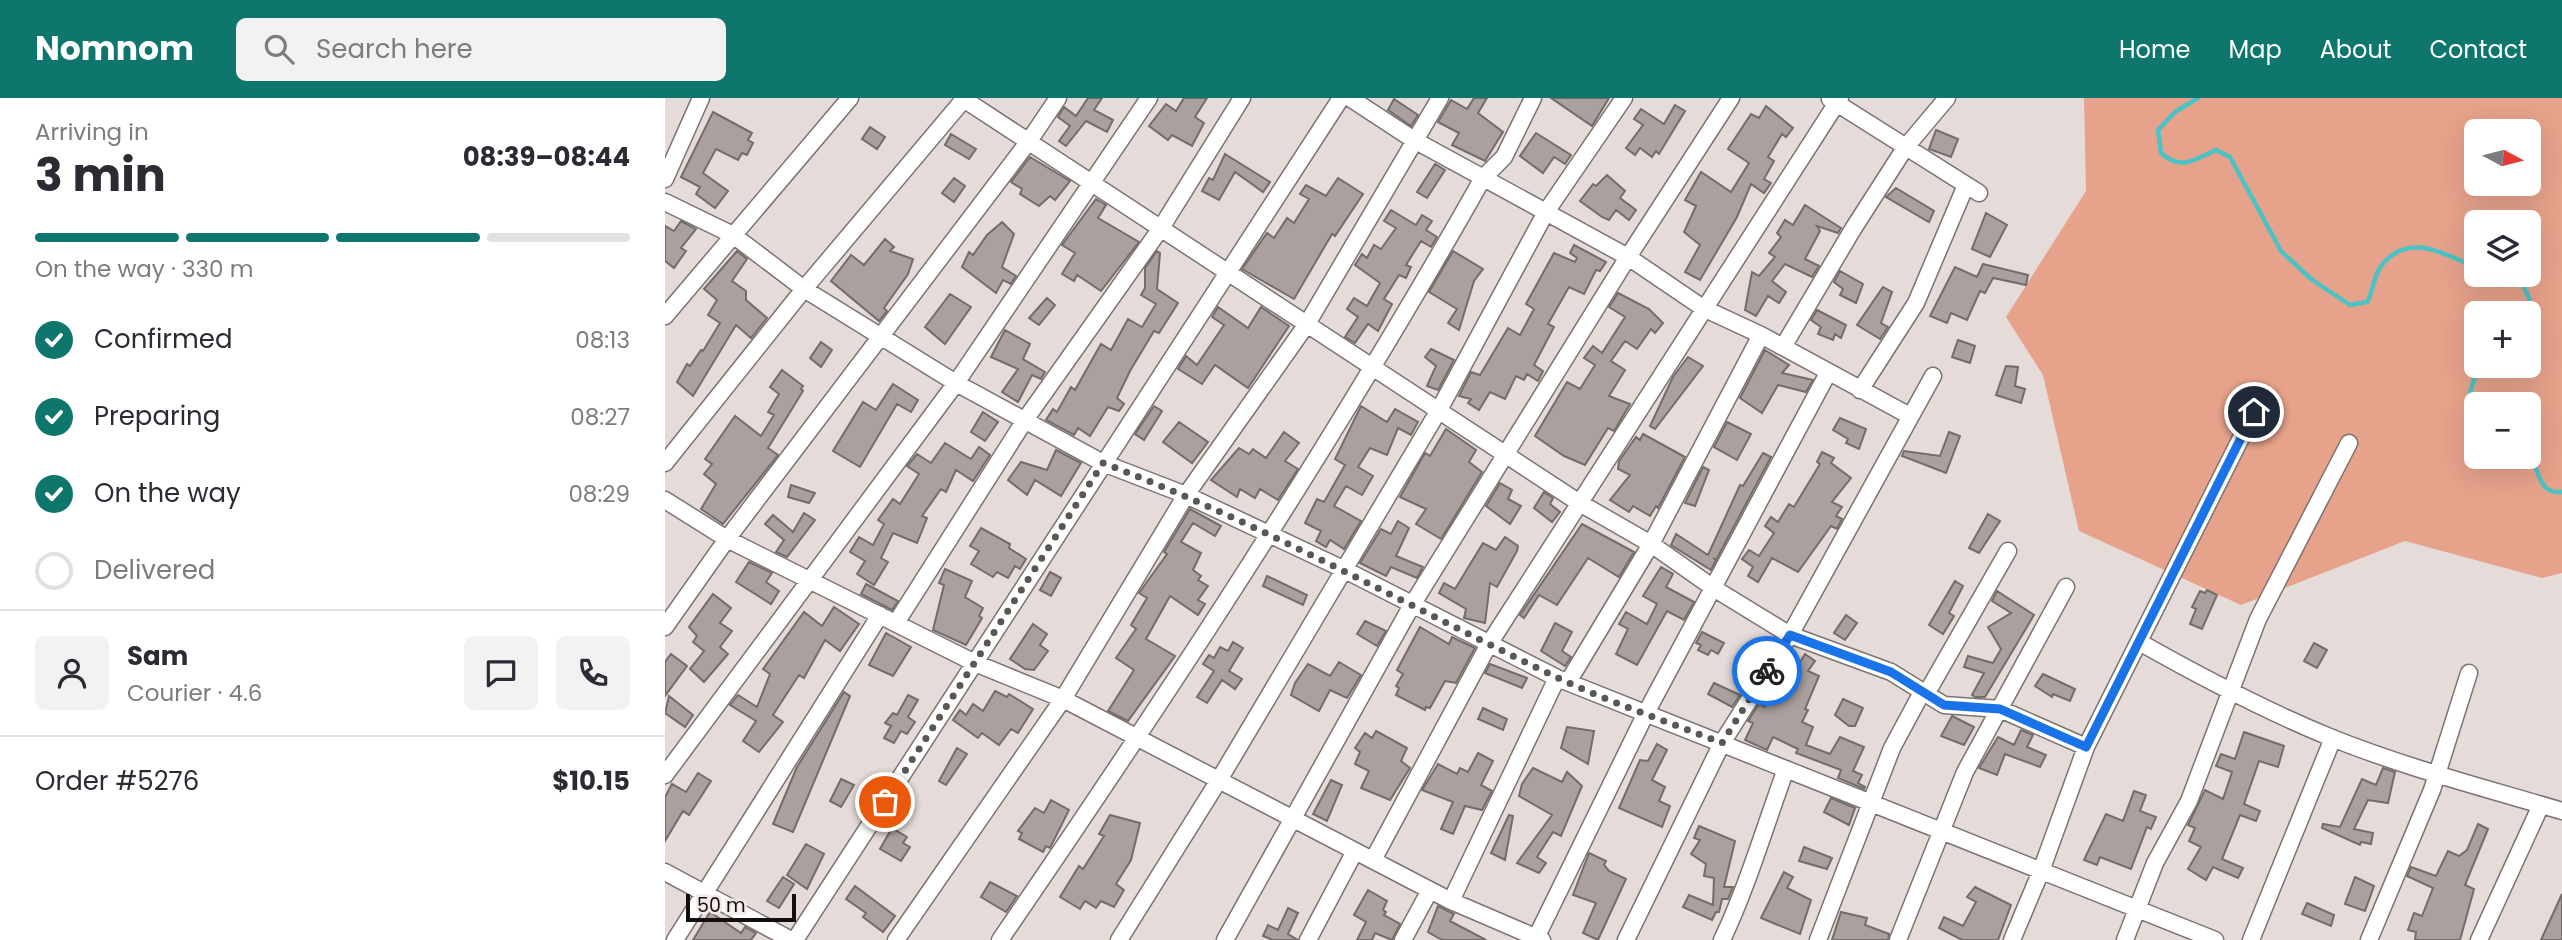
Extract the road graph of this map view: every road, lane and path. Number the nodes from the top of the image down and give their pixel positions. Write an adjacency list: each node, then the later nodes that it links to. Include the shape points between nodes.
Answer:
1 (701, 98): 19 (street)
2 (850, 98): 24 (street)
3 (964, 98): 16 (street); 27 (street)
4 (1058, 98): 16 (street)
5 (1149, 98): 20 (street)
6 (1242, 98): 23 (street)
7 (1341, 98): 26 (street)
8 (1350, 98): 15 (street)
9 (1440, 98): 15 (street)
10 (1533, 98): 18 (street, via 1504,157)
11 (1624, 98): 22 (street)
12 (1731, 98): 25 (street)
13 (1947, 98): 17 (street)
14 (1835, 100): 17 (street); 28 (street)
15 (1414, 140): 18 (street); 30 (street)
16 (1029, 141): 20 (street); 32 (street)
17 (1905, 148): 33 (street); 38 (street, via 1973,189 1916,303)
18 (1483, 178): 22 (street); 34 (street)
19 (665, 179)
20 (1093, 183): 23 (street); 37 (street)
21 (665, 202): 24 (street)
22 (1546, 212): 25 (street); 39 (street)
23 (1161, 228): 26 (street); 42 (street)
24 (733, 235): 27 (street); 29 (street)
25 (1628, 257): 28 (street); 44 (street)
26 (1228, 271): 30 (street); 46 (street)
27 (804, 289): 32 (street); 45 (street)
28 (1703, 308): 31 (street); 49 (street)
29 (665, 316)
30 (1307, 324): 34 (street); 47 (street)
31 (1761, 335): 33 (street); 52 (street)
32 (883, 338): 37 (street); 51 (street)
33 (1783, 347): 35 (street)
34 (1373, 367): 39 (street); 50 (street)
35 (1828, 373): 38 (street); 57 (street)
36 (1933, 376): 41 (street)
37 (956, 383): 42 (street); 55 (street)
38 (1860, 390): 41 (street)
39 (1439, 410): 44 (street); 54 (street)
40 (2254, 412): 63 (street)
41 (1910, 416): 62 (street)
42 (1025, 420): 46 (street); 60 (street)
43 (2349, 443): 69 (street, via 2258,619)
44 (1507, 454): 49 (street); 58 (street)
45 (665, 463)
46 (1103, 463): 47 (street); 65 (street)
47 (1186, 495): 50 (street); 70 (street)
48 (665, 500): 51 (street)
49 (1578, 502): 52 (street); 64 (street)
50 (1267, 533): 54 (street); 73 (street)
51 (727, 539): 55 (street); 61 (street)
52 (1651, 544): 57 (street); 67 (street)
53 (2008, 551): 68 (street)
54 (1343, 569): 58 (street); 80 (street)
55 (808, 579): 59 (street); 78 (street)
56 (2066, 587): 71 (street)
57 (1715, 589): 62 (street); 72 (street)
58 (1412, 605): 64 (street); 84 (street)
59 (880, 615): 60 (street); 91 (street)
60 (896, 623): 65 (street)
61 (665, 627)
62 (1790, 635): 68 (street, via 1891,672); 75 (street)
63 (2141, 643): 69 (street); 76 (street)
64 (1489, 644): 67 (street); 87 (street)
65 (975, 663): 70 (street); 97 (street)
66 (2469, 673): 79 (street)
67 (1563, 680): 72 (street); 92 (street)
68 (1924, 693): 71 (street, via 1944,705); 81 (street, via 1892,748)
69 (2231, 693): 74 (street); 93 (street, via 2189,801 2155,863)
70 (1063, 699): 73 (street); 98 (street)
71 (2000, 709): 76 (street); 85 (street, via 1965,772)
72 (1646, 713): 75 (street); 95 (street)
73 (1138, 738): 80 (street); 99 (street)
74 (2333, 738): 79 (street); 111 (street)
75 (1722, 743): 77 (street); 104 (street)
76 (2086, 747): 88 (street)
77 (1787, 769): 81 (street); 105 (street, via 1741,901)
78 (665, 775)
79 (2437, 775): 82 (street); 112 (street)
80 (1219, 780): 84 (street); 100 (street)
81 (1871, 802): 85 (street); 106 (street)
82 (2541, 805): 83 (street); 113 (street)
83 (2562, 811)
84 (1294, 819): 86 (street); 101 (street)
85 (1942, 831): 88 (street); 107 (street)
86 (1355, 851): 87 (street); 102 (street)
87 (1373, 860): 90 (street)
88 (2041, 870): 93 (street); 108 (street)
89 (665, 872): 91 (street)
90 (1430, 890): 92 (street); 103 (street)
91 (707, 892): 96 (street); 97 (street)
92 (1451, 901): 94 (street)
93 (2137, 909): 109 (street); 110 (street)
94 (1512, 934): 95 (street)
95 (1539, 939)
96 (675, 940)
97 (793, 940)
98 (896, 940)
99 (1000, 940)
100 (1119, 940)
101 (1225, 940)
102 (1308, 940)
103 (1403, 940)
104 (1626, 940)
105 (1722, 940)
106 (1818, 940)
107 (1898, 940)
108 (2012, 940)
109 (2125, 940)
110 (2215, 940)
111 (2251, 940)
112 (2369, 940)
113 (2479, 940)

